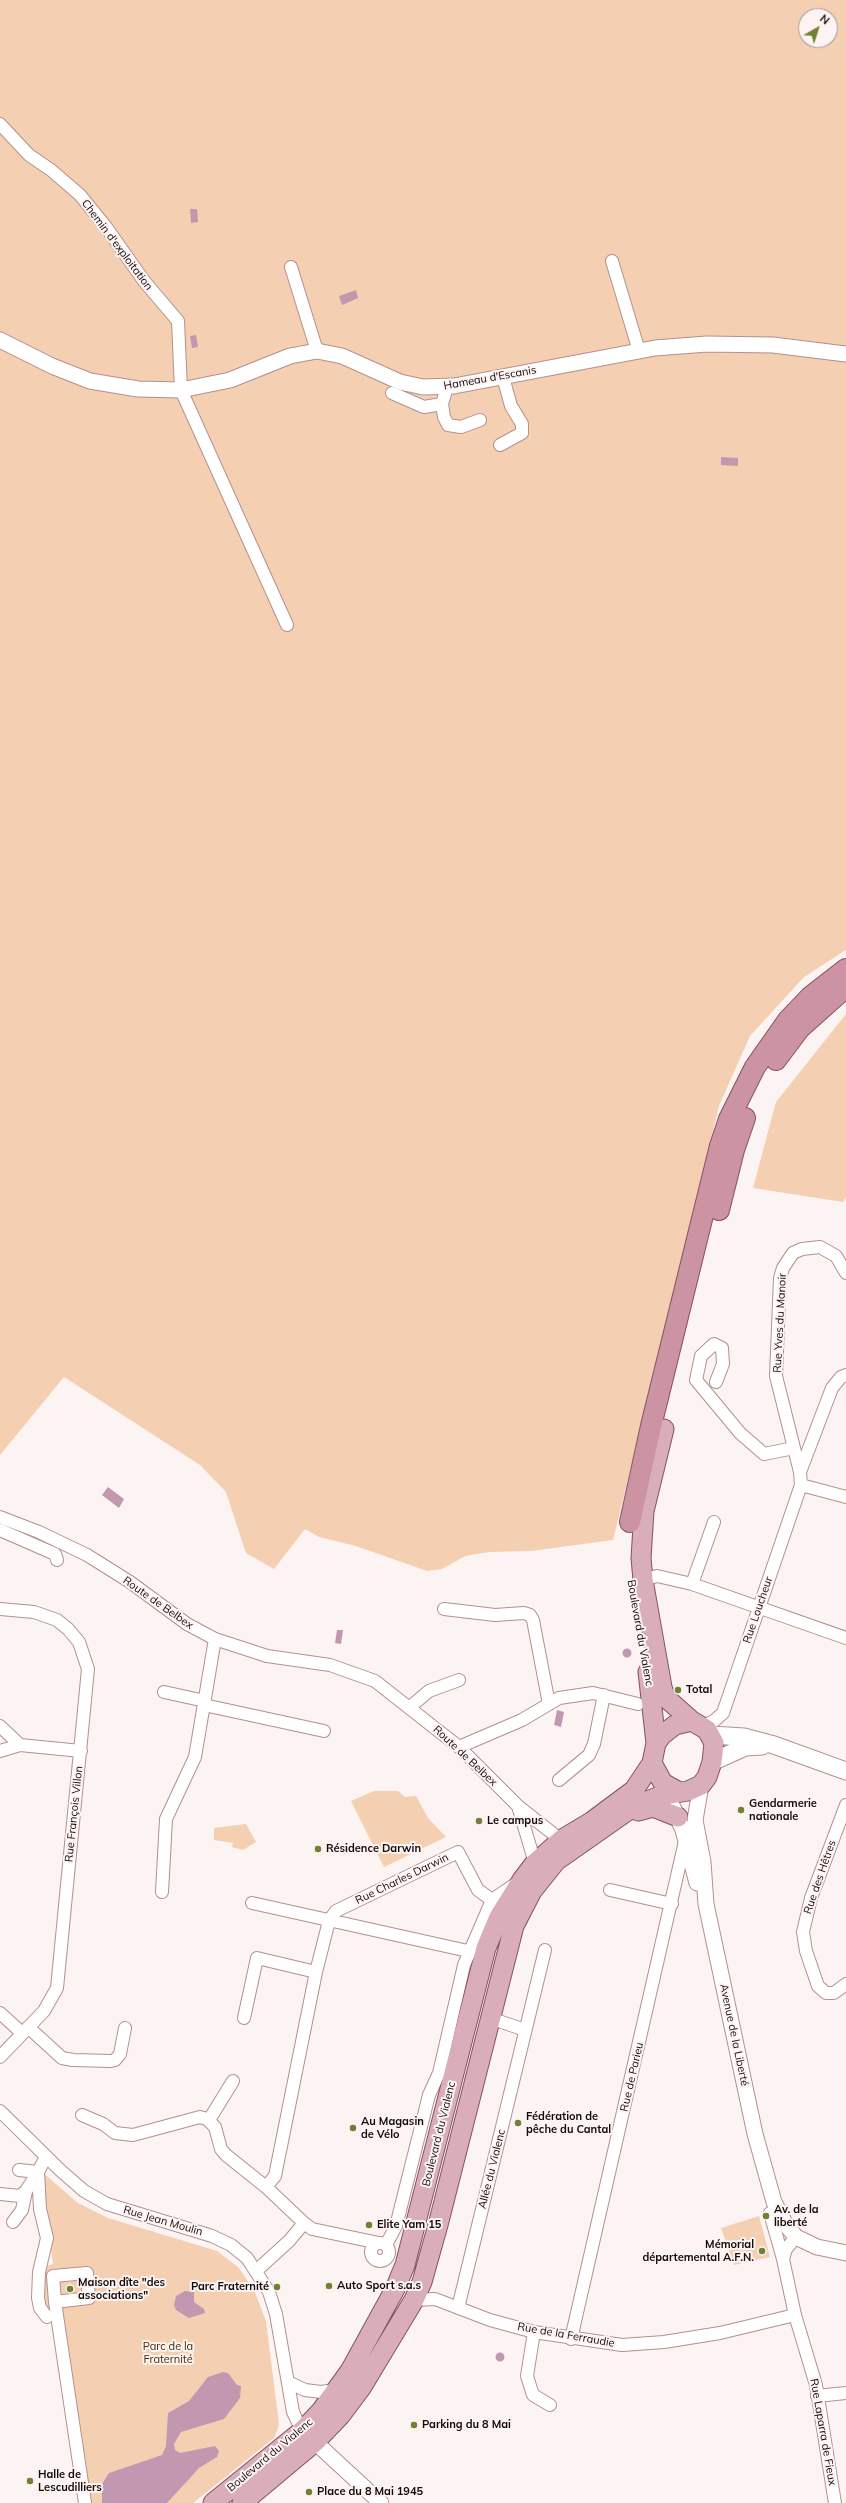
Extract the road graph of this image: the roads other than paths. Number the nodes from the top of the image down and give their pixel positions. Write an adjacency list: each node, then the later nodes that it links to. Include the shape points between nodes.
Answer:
1 (0, 124): 10 (street, Chemin d'exploitation, via 29,155 80,195 144,281 178,321)
2 (612, 261): 6 (street)
3 (291, 267): 5 (street)
4 (0, 340): 10 (street, Hameau d'Escanis, via 52,366 90,381 138,389)
5 (317, 351): 9 (street, Hameau d'Escanis, via 342,356 400,382 423,387); 10 (street, Hameau d'Escanis, via 290,356 230,380)
6 (638, 351): 7 (street, Hameau d'Escanis, via 707,344 773,344); 8 (street, Hameau d'Escanis)
7 (846, 354)
8 (503, 377): 9 (street, Hameau d'Escanis); 14 (street, via 511,406 522,424 522,433)
9 (447, 387): 12 (street)
10 (181, 390): 15 (street)
11 (392, 393): 12 (street, via 424,407)
12 (442, 404): 13 (street, via 448,425 461,427)
13 (480, 420)
14 (500, 445)
15 (287, 625)
16 (846, 968): 27 (highway, via 810,997 788,1020 754,1067 729,1119 720,1146 651,1426)
17 (846, 987): 21 (highway, via 818,1010 784,1047 755,1095 743,1123)
18 (846, 1273): 22 (street, Rue Yves du Manoir, via 836,1256 820,1247 798,1251 783,1268 780,1278 776,1376)
19 (846, 1375): 23 (street, via 832,1388)
20 (716, 1382): 22 (street, via 723,1364 722,1348 714,1344 701,1356 696,1380 740,1433 764,1454)
21 (664, 1429): 33 (main road, via 644,1511)
22 (794, 1448): 23 (street, Rue Yves du Manoir)
23 (800, 1472): 24 (street, Rue Yves du Manoir)
24 (801, 1485): 25 (street); 37 (street, Rue Loucheur)
25 (846, 1497)
26 (0, 1517): 30 (street, Route de Belbex)
27 (630, 1522): 50 (main road, Boulevard du Vialenc, via 631,1584 649,1675)
28 (714, 1522): 34 (street)
29 (0, 1530): 31 (street)
30 (39, 1532): 31 (street); 39 (street, Route de Belbex, via 86,1555 130,1582 187,1624)
31 (34, 1545): 32 (street, via 55,1554)
32 (57, 1560)
33 (642, 1580): 34 (street, via 657,1576); 48 (main road, via 665,1697)
34 (692, 1584): 37 (street)
35 (0, 1608): 55 (street, Rue François Villon, via 46,1615 68,1629 79,1642 88,1669)
36 (444, 1609): 44 (street, via 530,1615)
37 (758, 1609): 38 (street); 48 (street, Rue Loucheur, via 722,1713)
38 (846, 1638)
39 (215, 1639): 43 (street); 46 (street, Route de Belbex, via 267,1656 353,1671 375,1681)
40 (459, 1680): 46 (street, via 429,1691)
41 (164, 1692): 43 (street)
42 (604, 1695): 44 (street, via 577,1694 559,1698); 45 (street); 59 (street, via 594,1744 589,1755)
43 (204, 1703): 49 (street); 73 (street, via 194,1757 166,1819)
44 (549, 1704): 53 (street, via 517,1722)
45 (638, 1704)
46 (410, 1707): 53 (street, Route de Belbex)
47 (0, 1726): 52 (street)
48 (702, 1727): 50 (main road, via 683,1722 668,1729); 51 (main road); 56 (main road, via 715,1750)
49 (324, 1731)
50 (656, 1743): 57 (main road)
51 (774, 1745): 56 (main road, via 745,1747); 58 (main road)
52 (20, 1746): 54 (street); 55 (street)
53 (459, 1747): 63 (street, Route de Belbex)
54 (0, 1751)
55 (81, 1751): 86 (street, Rue François Villon, via 59,1980 52,1999)
56 (712, 1762): 60 (main road, via 707,1778)
57 (652, 1763): 61 (main road); 67 (main road, Boulevard du Vialenc, via 634,1790 591,1822)
58 (846, 1770)
59 (559, 1780)
60 (701, 1784): 61 (main road); 69 (street, Avenue de la Liberté, via 694,1820)
61 (670, 1790): 64 (street, Avenue de la Liberté); 65 (main road, Boulevard du Vialenc, via 636,1805)
62 (846, 1805): 81 (street, Rue des Hêtres, via 811,1898 804,1932 806,1951 818,1986 826,1994 834,1993)
63 (518, 1806): 67 (street, Route de Belbex); 68 (street, Route de Belbex)
64 (678, 1817): 65 (main road, via 653,1807); 66 (street, Avenue de la Liberté)
65 (616, 1818): 84 (main road, Boulevard du Vialenc, via 556,1861 532,1891 514,1926)
66 (686, 1838): 69 (street, Avenue de la Liberté); 71 (street, Rue de Parieu)
67 (561, 1840): 68 (main road, Boulevard du Vialenc)
68 (535, 1864): 70 (main road, Boulevard du Vialenc)
69 (698, 1866): 71 (street); 96 (street, Avenue de la Liberté, via 701,1898 706,1904)
70 (522, 1880): 74 (street); 90 (main road, Boulevard du Vialenc, via 499,1917 486,1948)
71 (676, 1886): 76 (street, Rue de Parieu)
72 (610, 1890): 76 (street)
73 (162, 1892)
74 (492, 1900): 77 (street, Rue Charles Darwin, via 478,1890 458,1852 336,1911); 79 (street)
75 (252, 1903): 77 (street)
76 (672, 1904): 120 (street, Rue de Parieu)
77 (329, 1921): 79 (street); 80 (street)
78 (545, 1950): 87 (street, Allée du Vialenc)
79 (468, 1951): 88 (street)
80 (316, 1972): 83 (street, via 257,1958); 99 (street, via 275,2176)
81 (846, 1984)
82 (0, 2012): 86 (street)
83 (244, 2018)
84 (490, 2018): 87 (street); 112 (main road, Boulevard du Vialenc)
85 (125, 2028): 86 (street, via 118,2058 104,2061 62,2058)
86 (25, 2030): 89 (street, Rue François Villon)
87 (525, 2030): 116 (street, Allée du Vialenc)
88 (448, 2033): 90 (street, via 449,2046 444,2069); 108 (street, via 439,2073 429,2095 396,2226)
89 (0, 2057)
90 (450, 2076): 122 (main road, Boulevard du Vialenc, via 405,2265 374,2330)
91 (233, 2081): 94 (street)
92 (0, 2111): 95 (street, Rue Jean Moulin)
93 (82, 2115): 94 (street, via 103,2124 114,2133 134,2135 200,2117)
94 (209, 2120): 99 (street, via 215,2127 221,2149 226,2155)
95 (46, 2157): 98 (street); 111 (street, Rue Jean Moulin, via 84,2191 107,2204 212,2236 247,2258)
96 (762, 2165): 102 (street, Avenue de la Liberté, via 762,2179); 107 (street, Avenue de la Liberté)
97 (19, 2170): 98 (street)
98 (38, 2172): 101 (street); 103 (street)
99 (266, 2188): 105 (street)
100 (0, 2194): 101 (street)
101 (25, 2196): 103 (street, via 36,2216); 104 (street, via 22,2210)
102 (770, 2213): 107 (street, Avenue de la Liberté, via 775,2226); 110 (street, Avenue de la Liberté)
103 (42, 2218): 118 (street, via 47,2238 38,2298 40,2308)
104 (13, 2222)
105 (304, 2223): 106 (street, via 312,2229); 111 (street, via 289,2241)
106 (327, 2232): 108 (street); 108 (street, via 354,2242 378,2261 386,2258 389,2253)
107 (792, 2241): 109 (street); 110 (street)
108 (382, 2244)
109 (845, 2253)
110 (783, 2259): 117 (street, Avenue de la Liberté)
111 (256, 2271): 121 (street, Rue Jean Moulin, via 269,2292 276,2314)
112 (422, 2282): 113 (street); 114 (main road, Boulevard du Vialenc)
113 (435, 2299): 114 (street, Rue de la Ferraudie); 116 (street, Rue de la Ferraudie)
114 (414, 2300): 126 (main road, Boulevard du Vialenc, via 361,2388 340,2416)
115 (55, 2302): 127 (street)
116 (458, 2308): 119 (street, Rue de la Ferraudie)
117 (795, 2315): 120 (street, Rue de la Ferraudie, via 720,2333 639,2345 598,2343); 124 (street, Rue Laparra de Fieux)
118 (47, 2317)
119 (534, 2332): 120 (street, Rue de la Ferraudie); 125 (street, via 527,2376 533,2395)
120 (571, 2338)
121 (288, 2382): 122 (street, via 321,2392); 126 (street, Rue Jean Moulin, via 293,2412)
122 (336, 2390): 126 (main road, Boulevard du Vialenc)
123 (846, 2393): 124 (street)
124 (817, 2396): 131 (street, Rue Laparra de Fieux)
125 (550, 2406)
126 (309, 2437): 128 (main road, Boulevard du Vialenc); 129 (main road, Boulevard du Vialenc); 130 (street, Rue Jean Moulin)
127 (85, 2503)
128 (213, 2503)
129 (242, 2503)
130 (381, 2503)
131 (835, 2503)

